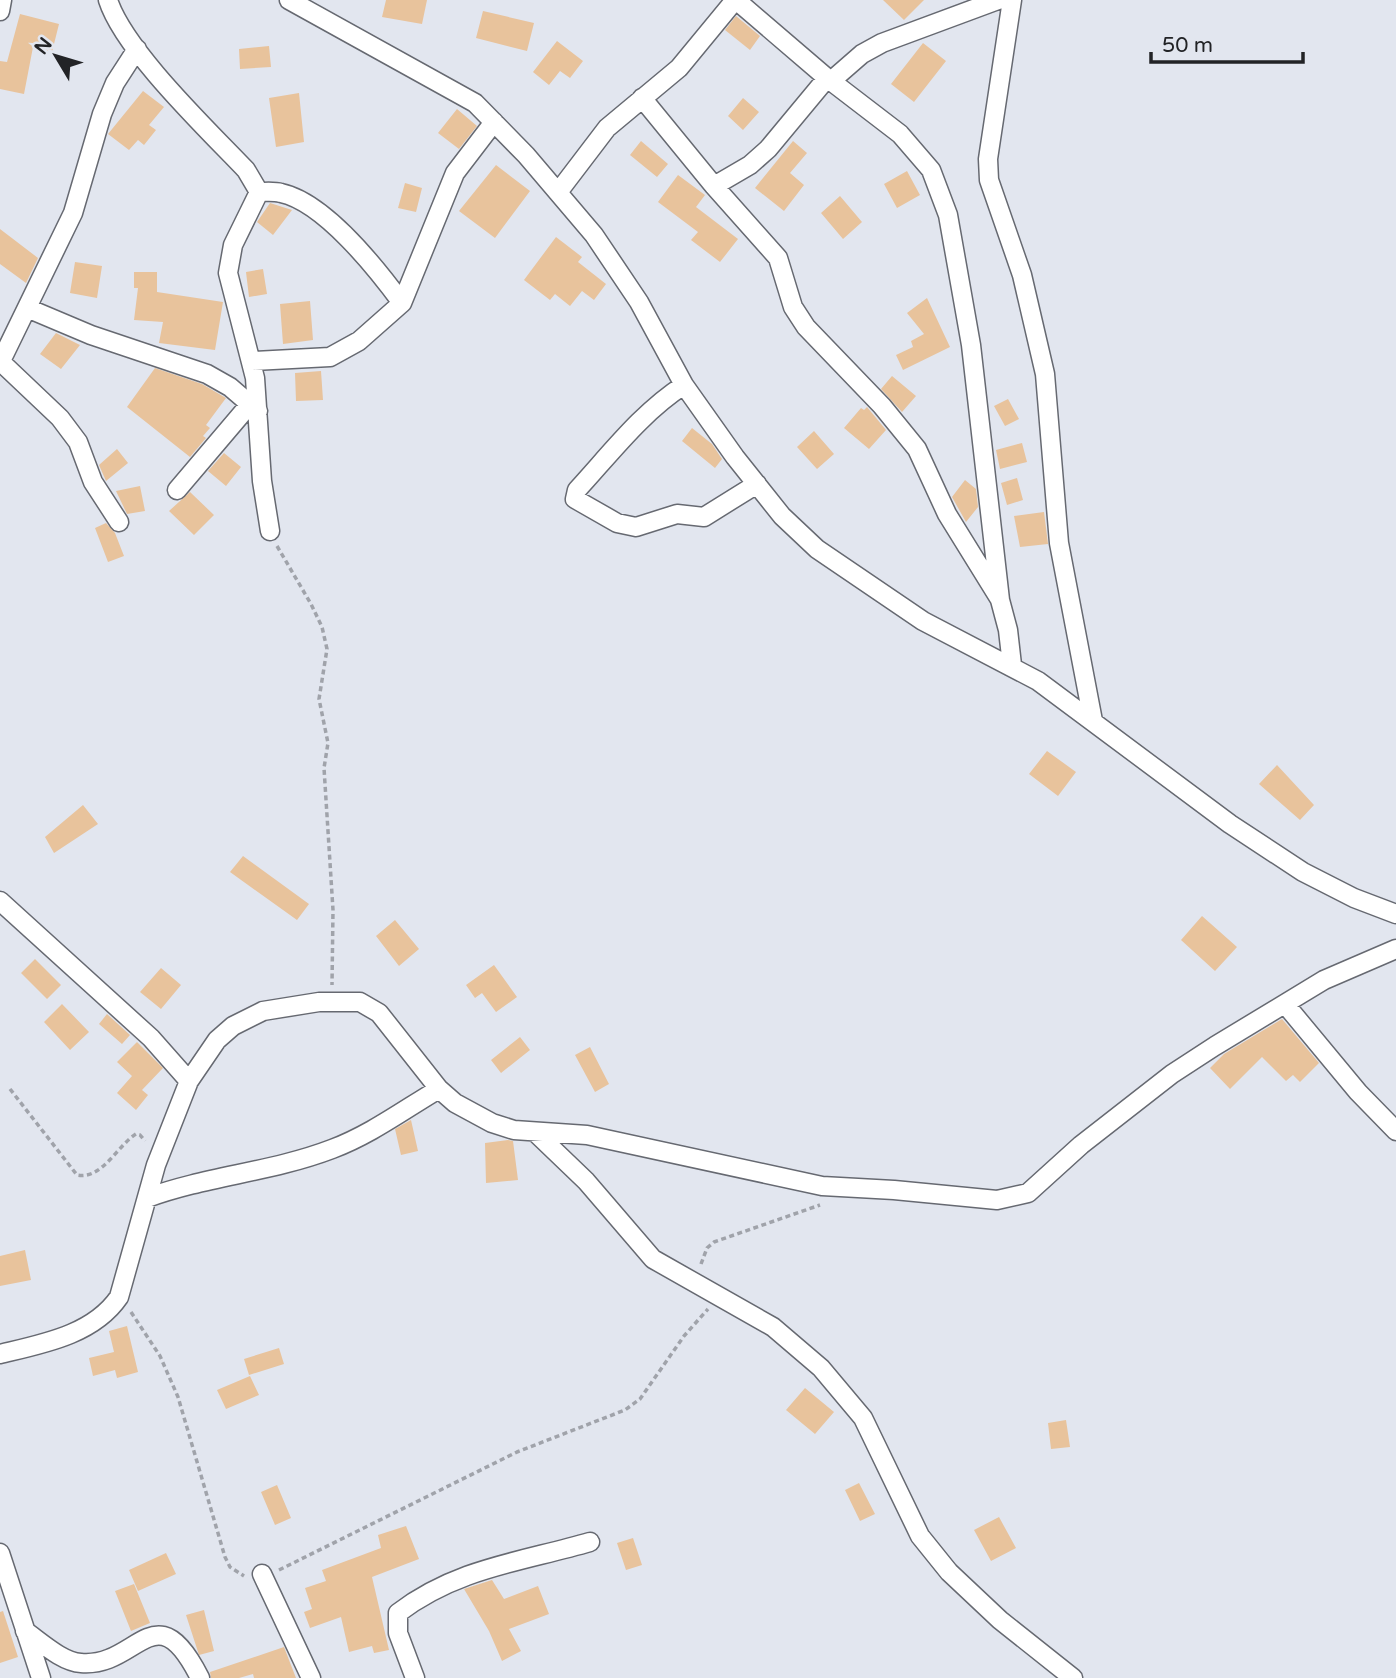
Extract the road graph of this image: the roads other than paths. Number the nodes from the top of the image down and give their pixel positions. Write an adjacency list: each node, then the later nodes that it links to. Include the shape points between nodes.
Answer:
1 (2, 0): 7 (street)
2 (108, 0): 8 (street)
3 (289, 0): 11 (street, via 454,90)
4 (735, 0): 9 (street); 10 (street, via 680,68)
5 (998, 0): 9 (street, via 882,43)
6 (1012, 0): 27 (street, via 988,159 989,180 1022,275 1045,374 1059,542)
7 (0, 11)
8 (137, 49): 14 (street, via 246,170); 16 (street, via 115,83 92,142 73,213)
9 (829, 80): 12 (street, via 768,149); 25 (street, via 900,134 921,155 940,190 971,345)
10 (642, 98): 12 (street); 13 (street, via 607,128)
11 (494, 122): 13 (street); 15 (street, via 455,173)
12 (714, 186): 25 (street, via 778,258 793,307 806,327 917,449 947,514)
13 (559, 191): 19 (street, via 639,302)
14 (259, 192): 15 (street, via 281,192 312,209 361,250); 17 (street, via 233,245 228,273)
15 (402, 303): 17 (street, via 359,341 330,357)
16 (27, 308): 18 (street); 20 (street, via 206,374)
17 (251, 361): 20 (street)
18 (0, 363): 23 (street, via 60,418 78,442 93,482)
19 (684, 385): 21 (street); 21 (street, via 635,426 577,490 575,499 617,523 636,527 677,514 704,517)
20 (254, 407): 22 (street); 24 (street)
21 (757, 484): 26 (street, via 817,549 869,586 923,621)
22 (177, 490)
23 (119, 522)
24 (270, 531)
25 (1000, 600): 26 (street)
26 (1012, 665): 27 (street)
27 (1093, 721): 29 (street, via 1269,850 1354,898)
28 (0, 901): 32 (street, via 151,1038)
29 (1396, 914)
30 (1396, 948): 31 (street, via 1324,980)
31 (1285, 1004): 34 (street); 35 (street, via 1172,1074 1020,1196 973,1200 784,1181 587,1135)
32 (189, 1080): 33 (street, via 217,1040 241,1021 279,1007 360,1002 379,1013); 36 (street)
33 (439, 1089): 35 (street, via 473,1115); 36 (street, via 334,1149 227,1177 189,1182)
34 (1396, 1131)
35 (536, 1133): 46 (street, via 586,1181 653,1259 773,1327 821,1368 863,1418 920,1536 949,1572)
36 (146, 1198): 37 (street, via 116,1302 97,1321 74,1333)
37 (0, 1354)
38 (590, 1542): 45 (street, via 480,1569 447,1582 398,1613 398,1633)
39 (0, 1553): 41 (street)
40 (262, 1574): 44 (street)
41 (25, 1632): 42 (street); 43 (street, via 78,1663 96,1663 144,1639 164,1636 186,1651)
42 (41, 1678)
43 (200, 1678)
44 (311, 1678)
45 (415, 1678)
46 (1073, 1678)

